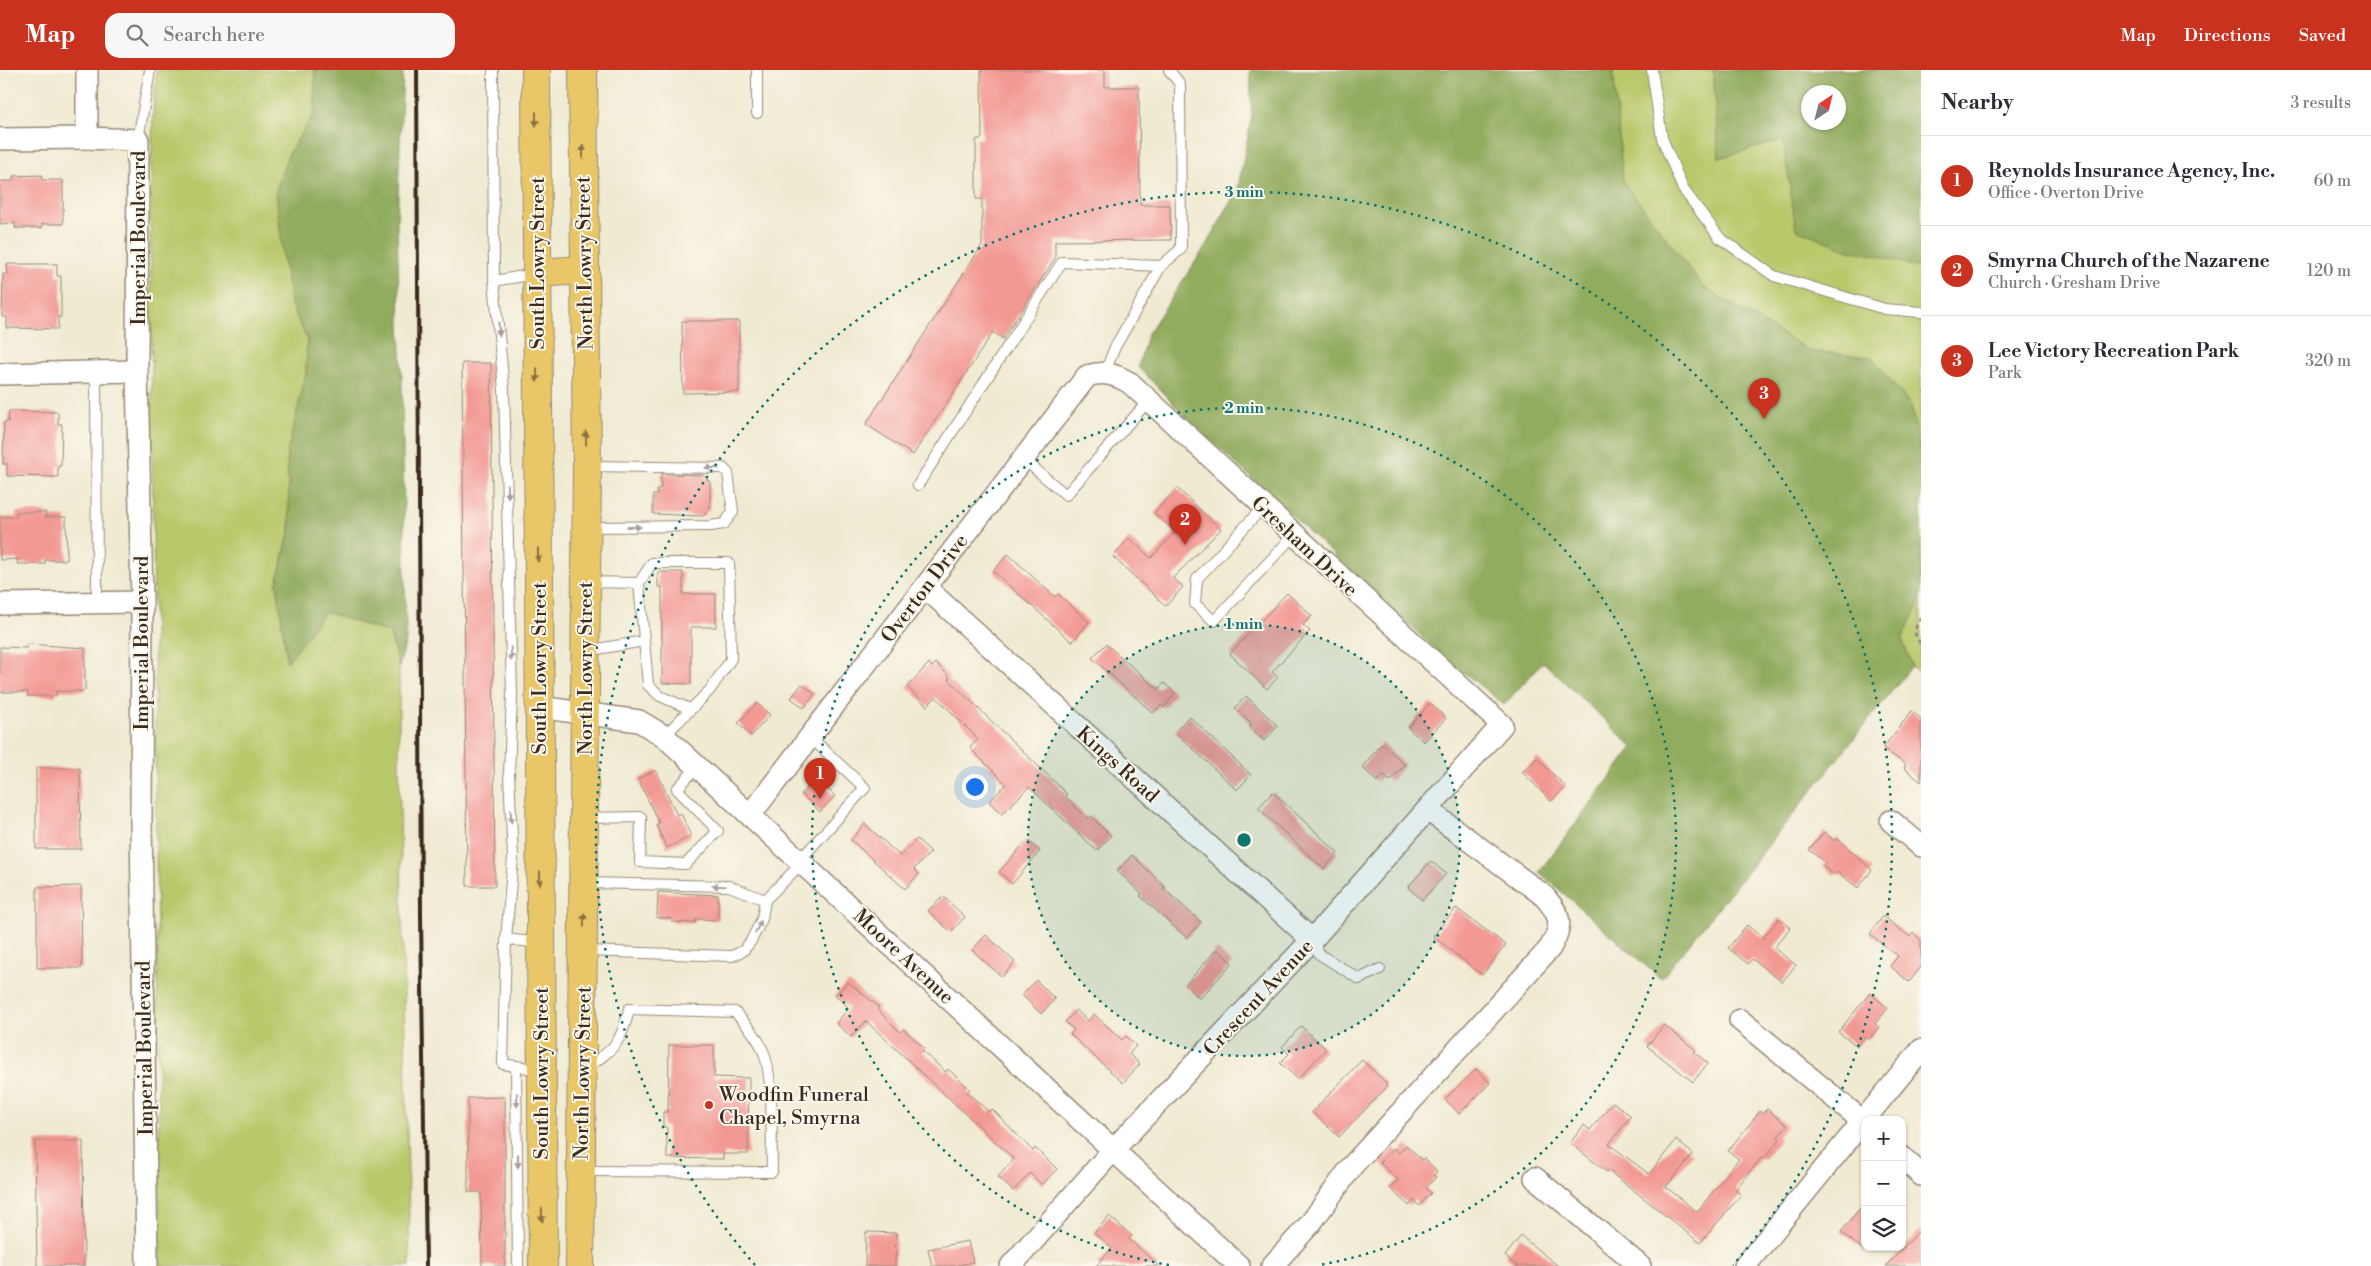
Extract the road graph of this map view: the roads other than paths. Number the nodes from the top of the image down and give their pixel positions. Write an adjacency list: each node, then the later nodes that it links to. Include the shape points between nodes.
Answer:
1 (87, 70): 10 (street)
2 (150, 70): 12 (lane)
3 (493, 70): 16 (lane)
4 (536, 70): 15 (main road, South Lowry Street, one-way to 15)
5 (583, 70): 14 (main road, North Lowry Street, one-way to 5)
6 (757, 70): 9 (lane)
7 (1169, 70): 13 (lane, via 1180,84 1182,248)
8 (1652, 70): 17 (lane, via 1662,138 1683,189 1720,238 1774,276 1885,309)
9 (757, 113)
10 (87, 138): 11 (street, Imperial Boulevard); 12 (street, Imperial Boulevard)
11 (0, 139)
12 (138, 140): 18 (street, Imperial Boulevard)
13 (1161, 266): 20 (lane, via 1114,347); 25 (lane, via 1062,262)
14 (584, 270): 15 (main road); 24 (main road, North Lowry Street, one-way to 14)
15 (537, 273): 16 (lane); 37 (main road, South Lowry Street, one-way to 37)
16 (494, 280): 52 (lane, one-way to 52, via 504,390 510,560 513,858)
17 (1921, 312)
18 (137, 371): 19 (street); 32 (street, Imperial Boulevard)
19 (96, 372): 21 (street); 33 (lane)
20 (1105, 372): 22 (street, Gresham Drive, via 1130,383); 23 (street, Overton Drive, via 1087,376)
21 (0, 374)
22 (1149, 400): 23 (lane, via 1066,495); 26 (street, Gresham Drive)
23 (1022, 458): 31 (street, Overton Drive)
24 (587, 466): 27 (main road, North Lowry Street); 27 (lane, one-way to 24, via 711,526 724,524 733,512 728,473 724,468)
25 (918, 485)
26 (1263, 507): 28 (street, Gresham Drive); 28 (lane, via 1197,578 1195,604 1214,621)
27 (585, 527): 29 (main road, North Lowry Street)
28 (1294, 536): 40 (street, Gresham Drive)
29 (585, 582): 30 (lane); 36 (main road, North Lowry Street)
30 (639, 583): 35 (lane); 38 (lane, via 652,563 730,563 731,659 710,690)
31 (925, 587): 42 (street, Overton Drive); 53 (street, Kings Road)
32 (142, 602): 33 (street); 70 (street, Imperial Boulevard, via 141,819)
33 (97, 603): 34 (street)
34 (0, 604)
35 (644, 641): 36 (lane); 38 (lane, via 648,685 660,696)
36 (586, 651): 39 (main road, North Lowry Street)
37 (538, 706): 39 (street, Moore Avenue); 54 (main road, South Lowry Street, one-way to 54)
38 (690, 709): 41 (lane)
39 (586, 714): 41 (street, Moore Avenue, via 639,721); 46 (main road, North Lowry Street)
40 (1502, 725): 44 (street, Crescent Avenue)
41 (664, 736): 43 (street, Moore Avenue)
42 (809, 736): 45 (street, Overton Drive); 49 (lane, via 865,788)
43 (697, 767): 45 (street, Moore Avenue); 46 (lane, via 677,789 718,831 686,864 640,862 641,816)
44 (1428, 810): 53 (street, Crescent Avenue); 76 (street, via 1543,895 1558,916 1557,937 1352,1166 1310,1224)
45 (750, 815): 49 (street, Moore Avenue)
46 (585, 818): 50 (main road, North Lowry Street)
47 (1891, 821): 48 (street)
48 (1921, 846)
49 (801, 862): 51 (lane); 64 (street, Moore Avenue)
50 (584, 883): 51 (lane, one-way to 50, via 729,886); 55 (main road, North Lowry Street, one-way to 50)
51 (765, 900): 55 (lane, one-way to 51, via 732,956 751,942 762,919)
52 (506, 939): 54 (lane); 59 (lane, via 503,1064)
53 (1312, 940): 56 (lane, via 1319,954 1359,979); 64 (street, Crescent Avenue)
54 (540, 944): 59 (main road, South Lowry Street)
55 (584, 951): 60 (main road, North Lowry Street)
56 (1380, 969)
57 (1740, 1020): 62 (street)
58 (1921, 1050): 61 (street)
59 (529, 1068): 60 (main road); 69 (main road, South Lowry Street, one-way to 69)
60 (582, 1071): 66 (main road, North Lowry Street); 66 (lane, via 612,1050 625,1028 629,1009 735,1012 755,1034 764,1053 768,1073 772,1172)
61 (1869, 1116)
62 (1861, 1120)
63 (1861, 1126): 78 (street)
64 (1114, 1149): 74 (street, Crescent Avenue); 75 (street, Moore Avenue)
65 (1906, 1161): 67 (street)
66 (581, 1171): 73 (main road, North Lowry Street)
67 (1921, 1175)
68 (1535, 1178): 77 (street)
69 (530, 1188): 71 (lane); 72 (main road, South Lowry Street, one-way to 72)
70 (147, 1266)
71 (518, 1266)
72 (543, 1266)
73 (580, 1266)
74 (1011, 1266)
75 (1239, 1266)
76 (1272, 1266)
77 (1640, 1266)
78 (1745, 1266)

